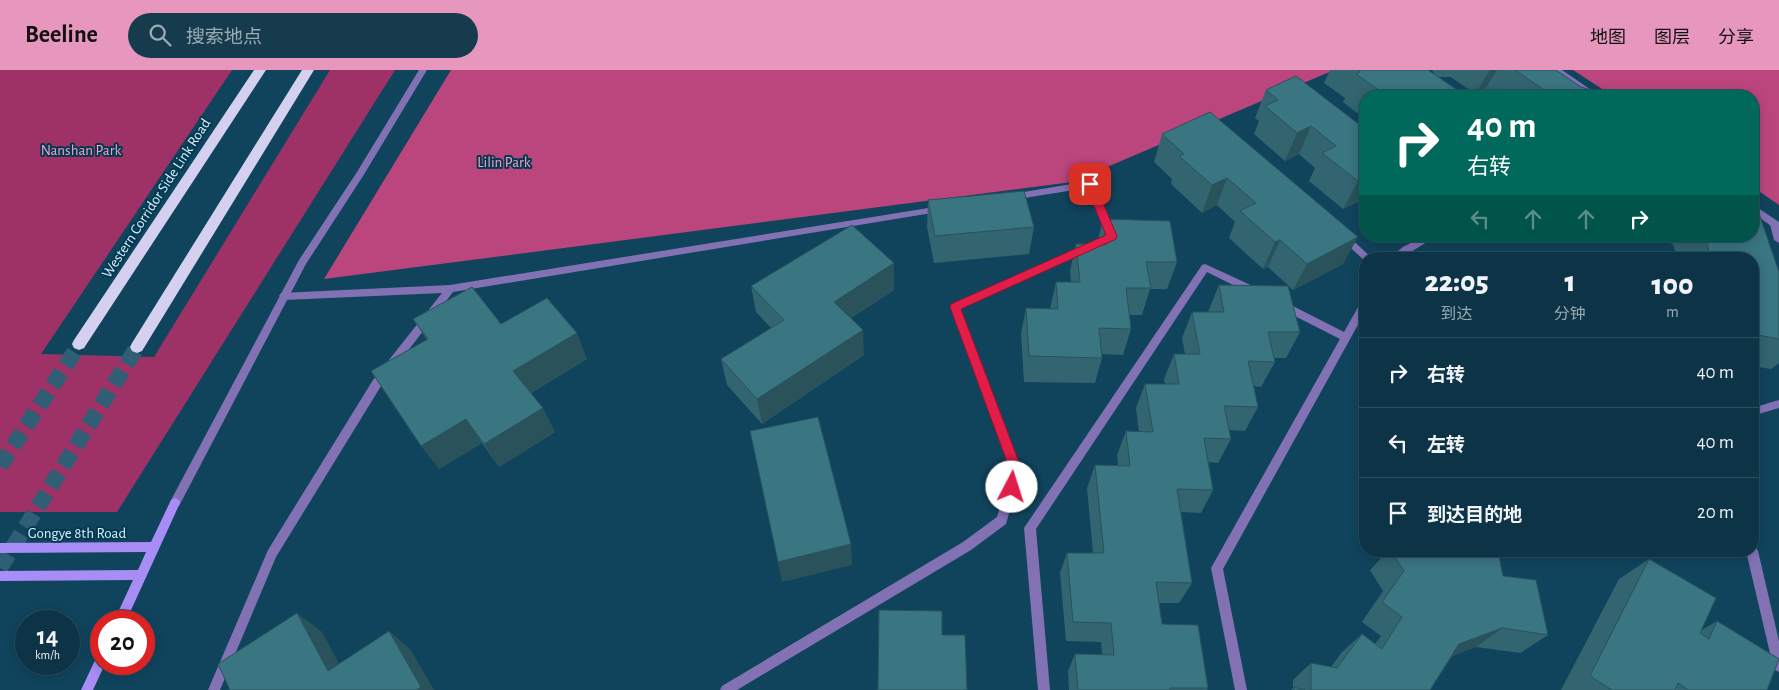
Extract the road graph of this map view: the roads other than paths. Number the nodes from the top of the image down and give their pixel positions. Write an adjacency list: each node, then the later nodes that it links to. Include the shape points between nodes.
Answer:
1 (260, 70): 19 (highway, Western Corridor Side Link Road)
2 (308, 70): 20 (highway)
3 (423, 70): 16 (street)
4 (1557, 70): 5 (street)
5 (1587, 90)
6 (1002, 199): 33 (street, via 1090,184 1112,236 955,307 1016,470 1002,520 967,546)
7 (952, 207): 15 (street)
8 (1759, 212): 9 (street)
9 (1777, 224): 11 (street)
10 (1333, 227): 13 (street)
11 (1779, 240)
12 (1421, 242): 14 (street)
13 (1361, 252)
14 (1402, 252)
15 (450, 289): 16 (street); 32 (street, via 377,383 272,554)
16 (284, 296): 23 (street)
17 (1359, 314): 18 (street)
18 (1346, 337): 34 (street, via 1205,267 1030,528); 35 (street, via 1217,568)
19 (79, 344)
20 (137, 347)
21 (1779, 404): 22 (street)
22 (1759, 410)
23 (154, 547): 24 (street, Gongye 8th Road); 27 (street)
24 (0, 548)
25 (1753, 557): 29 (street)
26 (0, 576): 27 (street)
27 (141, 576): 28 (street)
28 (125, 610)
29 (1779, 666)
30 (94, 675): 31 (street)
31 (87, 690)
32 (214, 690)
33 (726, 690)
34 (1044, 690)
35 (1241, 690)

